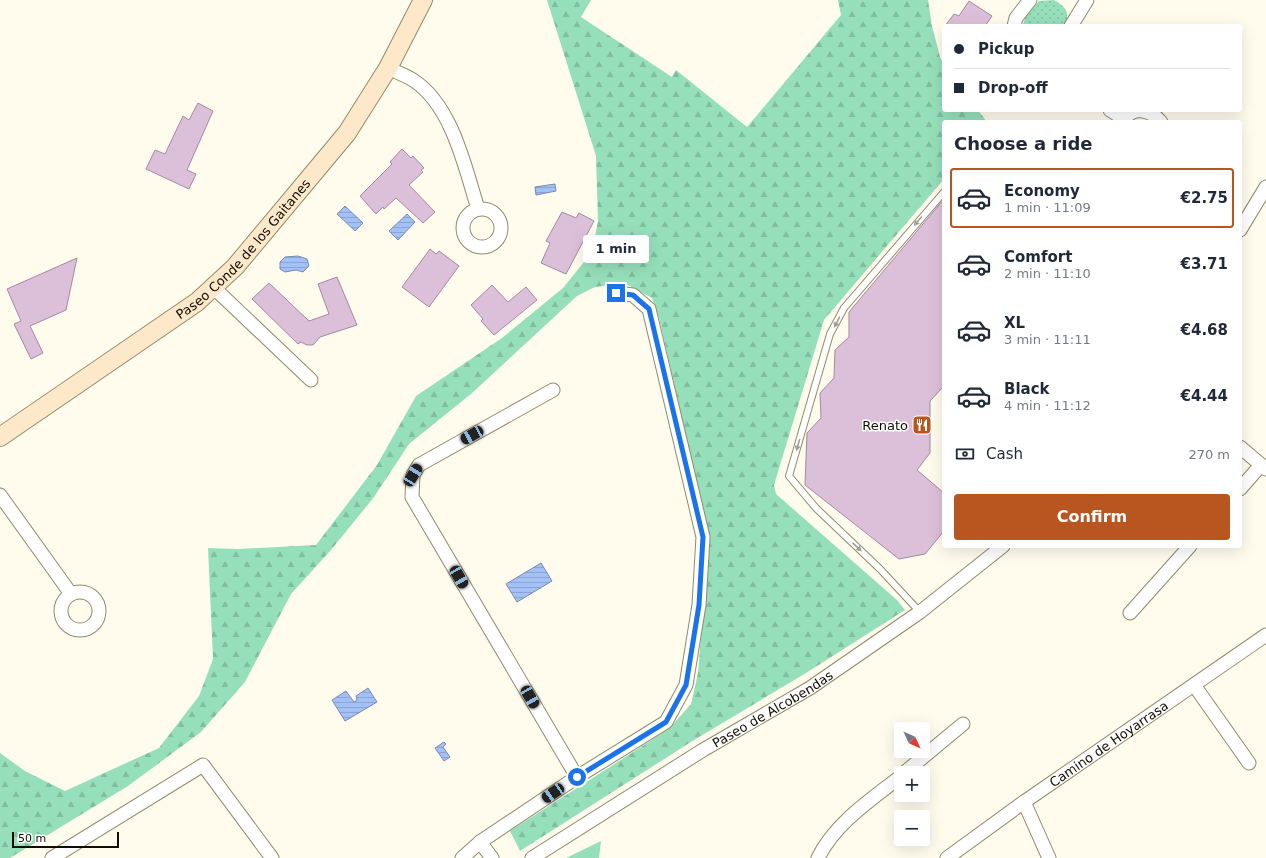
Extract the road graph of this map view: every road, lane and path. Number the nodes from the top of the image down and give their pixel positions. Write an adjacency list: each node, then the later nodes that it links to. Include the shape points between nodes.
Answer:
1 (423, 0): 6 (street, Paseo Conde de los Gaitanes)
2 (1030, 0): 4 (street)
3 (1084, 1): 5 (street)
4 (1014, 24)
5 (1072, 24)
6 (388, 68): 15 (street, via 413,80 428,93 447,120 458,143); 17 (street, Paseo Conde de los Gaitanes, via 347,133 235,267)
7 (1113, 112): 10 (street)
8 (1134, 112): 11 (street)
9 (1150, 112): 12 (street)
10 (1123, 120)
11 (1125, 120)
12 (1160, 120)
13 (1266, 187): 16 (street)
14 (942, 194): 29 (lane, one-way to 29, via 844,308 830,334 789,476 816,508 880,569)
15 (478, 209)
16 (1242, 227)
17 (213, 287): 19 (street); 21 (street, Paseo Conde de los Gaitanes, via 197,302)
18 (616, 293): 36 (street, via 633,295 649,309 703,537 699,605 686,685 666,722)
19 (311, 380)
20 (553, 390): 36 (street, via 419,465 413,475 412,497)
21 (0, 437)
22 (1242, 449): 23 (street)
23 (1263, 467): 24 (street)
24 (1242, 487)
25 (0, 495): 28 (street)
26 (1000, 548): 29 (street, Paseo de Alcobendas)
27 (1188, 548): 30 (street)
28 (71, 594)
29 (920, 612): 44 (street, Paseo de Alcobendas, via 810,688 703,750)
30 (1130, 613)
31 (1266, 635): 32 (street, Camino de Hoyarrasa)
32 (1194, 685): 34 (street); 38 (street, Camino de Hoyarrasa)
33 (963, 724): 35 (street)
34 (1249, 763)
35 (912, 766)
36 (577, 777): 39 (street)
37 (894, 782): 45 (street, via 841,825 824,845)
38 (1024, 802): 46 (street, Camino de Hoyarrasa); 47 (street)
39 (480, 842): 42 (street); 43 (street)
40 (52, 858): 41 (street, via 203,765)
41 (272, 858)
42 (462, 858)
43 (492, 858)
44 (532, 858)
45 (818, 858)
46 (948, 858)
47 (1049, 858)

